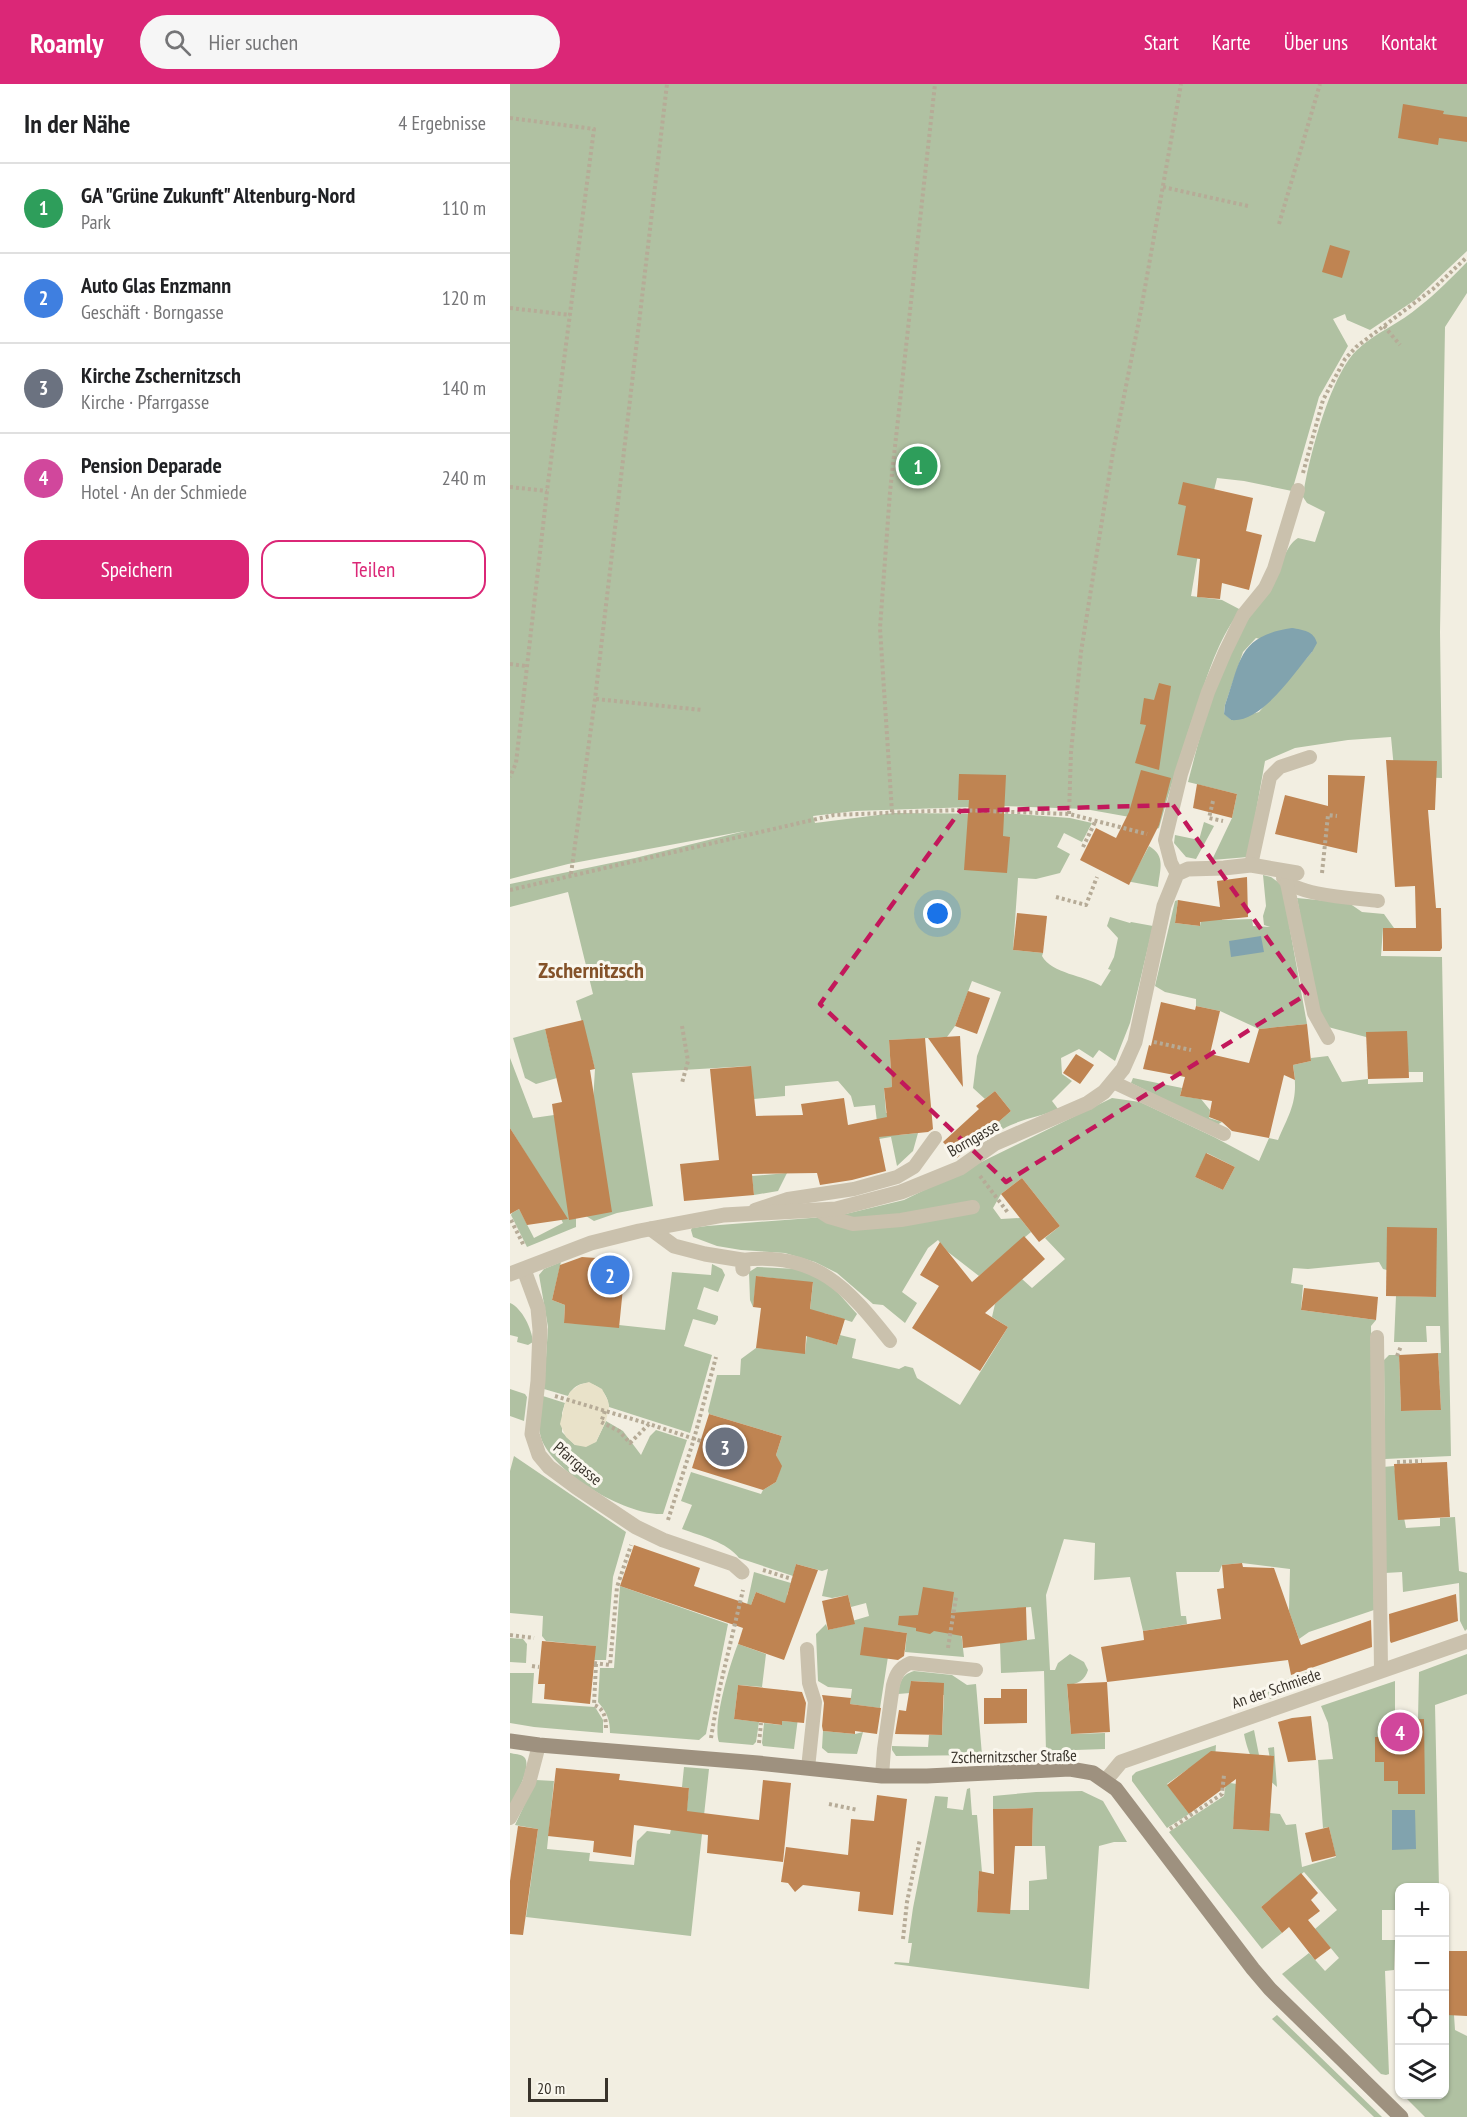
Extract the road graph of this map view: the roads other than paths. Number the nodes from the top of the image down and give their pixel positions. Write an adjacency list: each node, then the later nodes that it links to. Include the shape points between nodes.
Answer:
1 (1298, 490): 4 (lane, via 1274,569 1265,588 1243,615 1225,652 1181,774 1165,840)
2 (1310, 757): 3 (lane, via 1280,767 1270,777)
3 (1251, 864): 4 (street, via 1188,869); 5 (street, via 1276,869)
4 (1177, 874): 8 (street, Borngasse, via 1164,906 1136,1037)
5 (1292, 878): 6 (lane, via 1305,890); 7 (lane, via 1314,1013)
6 (1378, 901)
7 (1328, 1038)
8 (1113, 1082): 9 (lane); 12 (street, Borngasse, via 1088,1103 994,1144 960,1168 931,1181 867,1202)
9 (1224, 1134)
10 (935, 1138): 13 (lane, via 914,1167 897,1177 854,1189 788,1199)
11 (973, 1207): 12 (lane, via 854,1224)
12 (818, 1210): 13 (street, Borngasse)
13 (748, 1213): 14 (street, Borngasse)
14 (651, 1229): 15 (street, via 674,1246); 16 (street, Borngasse, via 601,1239)
15 (743, 1265): 18 (lane, via 755,1259 785,1261 821,1272 863,1307)
16 (522, 1270): 19 (street, Pfarrgasse, via 538,1308 540,1330 532,1434 539,1455 576,1488 636,1527)
17 (1377, 1337): 23 (lane)
18 (890, 1341)
19 (748, 1570)
20 (1467, 1641): 23 (street, An der Schmiede)
21 (807, 1649): 26 (lane, via 809,1683 815,1702)
22 (976, 1670): 27 (lane, via 909,1663 901,1667 893,1685)
23 (1381, 1670): 28 (street, An der Schmiede, via 1120,1762)
24 (510, 1740): 25 (street, Zschernitzscher Straße)
25 (539, 1745): 26 (street, Zschernitzscher Straße); 29 (lane, via 529,1783)
26 (808, 1768): 27 (street, Zschernitzscher Straße)
27 (882, 1776): 28 (street, Zschernitzscher Straße, via 1070,1769)
28 (1106, 1780): 30 (street, Zschernitzscher Straße, via 1270,1989)
29 (510, 1818)
30 (1401, 2117)

